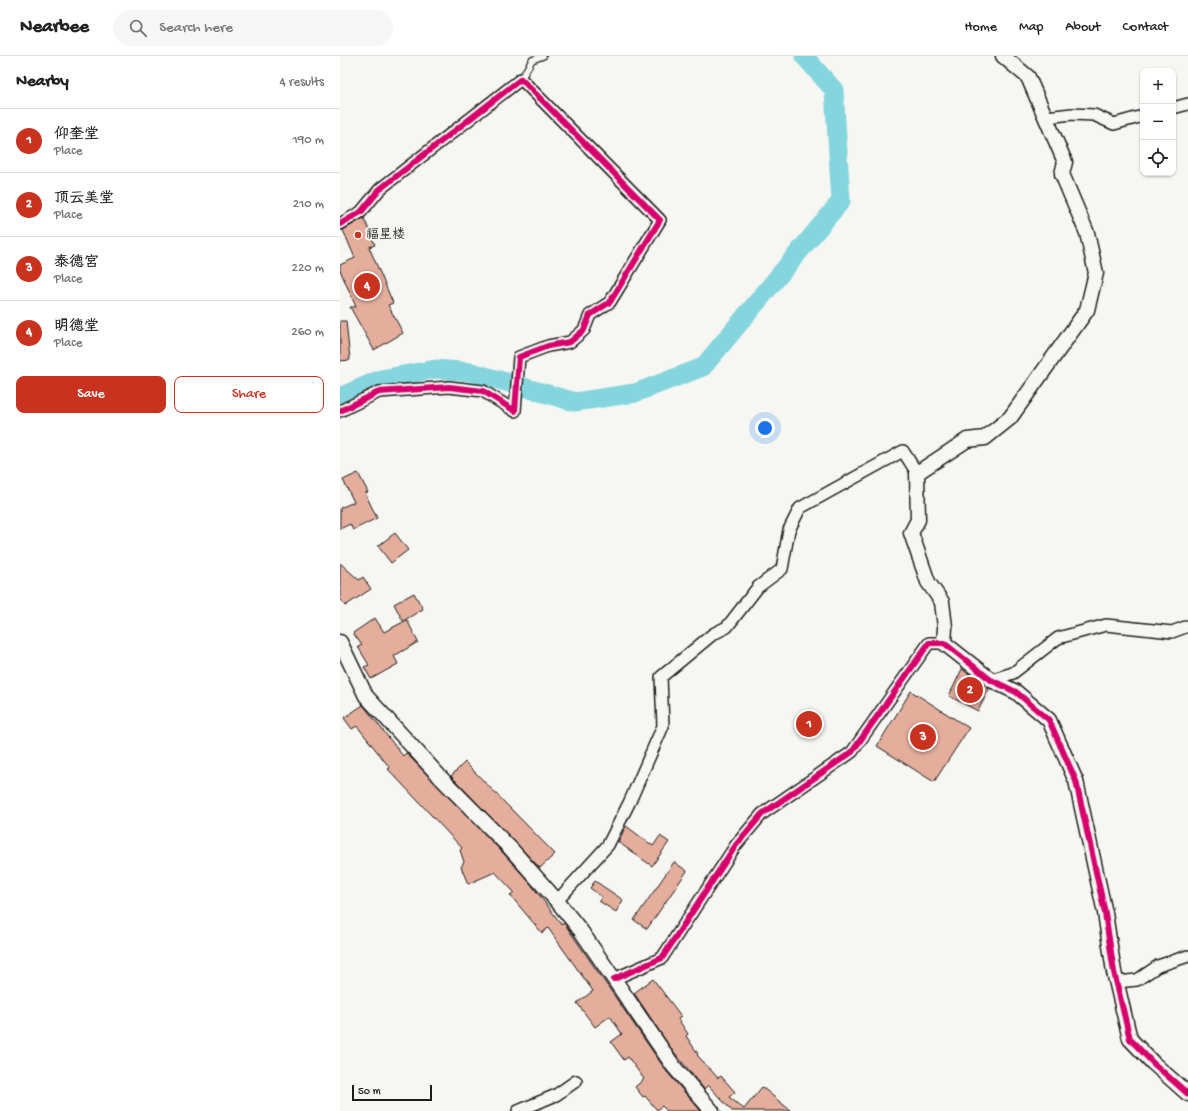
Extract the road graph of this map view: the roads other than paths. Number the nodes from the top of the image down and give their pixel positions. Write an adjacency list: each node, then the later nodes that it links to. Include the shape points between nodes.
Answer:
1 (544, 56): 3 (lane, via 532,60)
2 (1003, 56): 6 (street, via 1028,77)
3 (521, 79): 8 (street, via 380,189 361,212); 9 (street, via 660,220 610,302 590,315 584,330 570,342 548,346 519,357 515,411 483,391 449,387 379,392)
4 (1188, 104): 5 (street)
5 (1176, 107)
6 (1046, 117): 7 (street, via 1094,115 1114,124); 10 (street, via 1065,162 1062,174 1088,240 1096,274 1087,310 1010,418 985,438 967,440)
7 (1140, 117)
8 (340, 224)
9 (340, 411)
10 (917, 473): 13 (street, via 918,520 911,533 928,582 942,602); 15 (street, via 903,451 800,508 790,530 782,569 758,587 727,627 713,634 661,677 663,726 630,801 608,845)
11 (1188, 626): 14 (street, via 1172,632 1106,625 1065,636 1058,638 1013,673)
12 (340, 642): 15 (street, via 366,696)
13 (944, 643): 14 (street); 17 (street, via 929,643 852,752 762,814 736,845 662,958)
14 (991, 680): 18 (street, via 1016,692 1049,720 1076,781 1105,913)
15 (557, 900): 17 (street)
16 (1188, 956): 18 (street, via 1158,966 1137,980)
17 (614, 980): 22 (street, via 674,1066)
18 (1117, 982): 20 (street, via 1130,1039)
19 (576, 1081): 21 (street, via 556,1095)
20 (1188, 1094)
21 (518, 1111)
22 (712, 1111)

